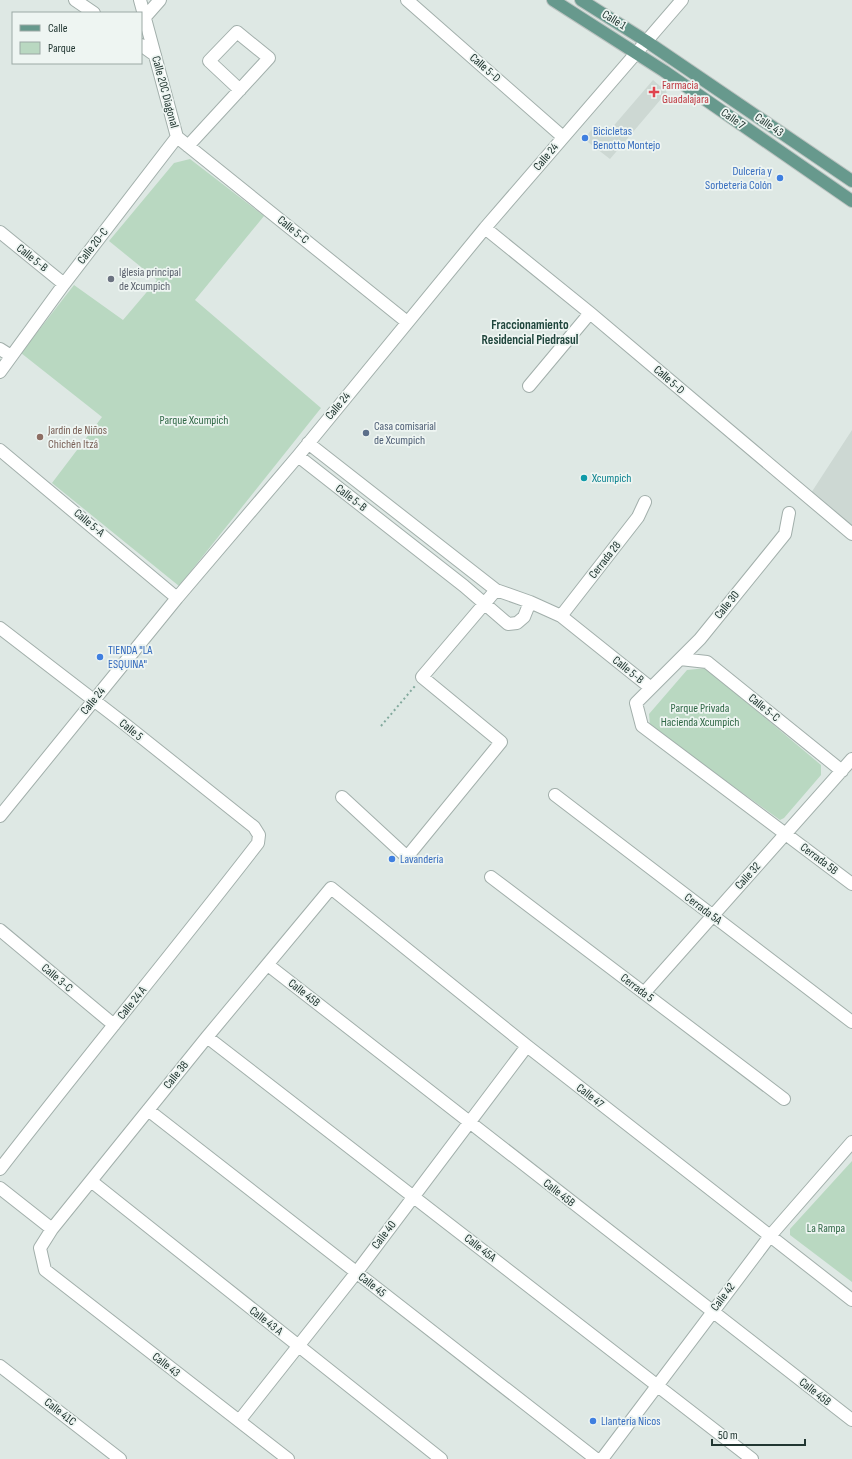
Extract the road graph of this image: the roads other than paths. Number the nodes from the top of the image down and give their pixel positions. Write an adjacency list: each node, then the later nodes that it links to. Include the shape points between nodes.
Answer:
1 (75, 0): 8 (street)
2 (140, 0): 9 (street, Calle 20C Diagonal)
3 (160, 0): 9 (street)
4 (407, 0): 15 (street, Calle 5-D)
5 (553, 0): 12 (main road, Calle 7)
6 (581, 0): 10 (main road, Calle 1)
7 (682, 0): 10 (street, Calle 24)
8 (93, 12)
9 (145, 17): 13 (street, Calle 20C Diagonal)
10 (646, 41): 12 (street, Calle 24); 18 (main road, Calle 43)
11 (142, 47): 13 (street)
12 (636, 53): 15 (street, Calle 24); 19 (main road, Calle 7)
13 (155, 55): 16 (street, Calle 20C Diagonal)
14 (240, 90): 14 (street, via 269,58 237,32 209,61); 17 (street)
15 (563, 137): 20 (street, Calle 24)
16 (178, 138): 17 (street, Calle 5-C); 22 (street, Calle 20-C)
17 (188, 146): 24 (street, Calle 5-C)
18 (852, 182)
19 (852, 201)
20 (485, 228): 23 (street, Calle 5-D); 24 (street, Calle 24)
21 (0, 232): 22 (street, Calle 5-B)
22 (64, 284): 26 (street, Calle 20-C)
23 (590, 313): 28 (street); 34 (street, Calle 5-D)
24 (407, 322): 29 (street, Calle 24)
25 (0, 348): 26 (street)
26 (11, 356): 27 (street, Calle 20-C)
27 (0, 372)
28 (529, 386)
29 (308, 443): 31 (street, Calle 24); 35 (street, Calle 5-B)
30 (0, 450): 36 (street, Calle 5-A)
31 (298, 456): 36 (street, Calle 24); 38 (street, Calle 5-B)
32 (645, 502): 39 (street, Cerrada 28, via 638,517)
33 (789, 513): 41 (street, Calle 30, via 785,534)
34 (852, 534)
35 (496, 590): 37 (street, Calle 5-B); 38 (street)
36 (177, 598): 43 (street, Calle 24)
37 (530, 602): 38 (street, Calle 5-B, via 524,617 517,624 508,624); 39 (street, Calle 5-B)
38 (484, 604): 47 (street, via 422,677 501,742 407,857)
39 (561, 616): 42 (street, Calle 5-B)
40 (0, 628): 43 (street, Calle 5)
41 (680, 659): 42 (street, Calle 30); 45 (street, Calle 5-C, via 707,662)
42 (651, 688): 49 (street, Calle 5-B, via 636,703 642,726)
43 (94, 700): 48 (street, Calle 24); 50 (street, Calle 5, via 254,827)
44 (852, 759): 45 (street, Calle 32)
45 (842, 771): 49 (street, Calle 32)
46 (555, 795): 54 (street, Cerrada 5A)
47 (342, 796)
48 (0, 816)
49 (785, 834): 52 (street, Cerrada 5B); 54 (street, Calle 32)
50 (259, 835): 59 (street, Calle 24 A, via 258,843)
51 (490, 877): 57 (street, Cerrada 5)
52 (852, 884)
53 (332, 888): 56 (street, Calle 38); 61 (street, Calle 47)
54 (713, 916): 57 (street, Calle 32); 58 (street, Cerrada 5A)
55 (0, 930): 59 (street, Calle 3-C)
56 (268, 965): 60 (street, Calle 38); 64 (street, Calle 45B)
57 (644, 993): 62 (street, Cerrada 5)
58 (852, 1022)
59 (114, 1025): 66 (street, Calle 24 A)
60 (207, 1037): 63 (street, Calle 38); 69 (street, Calle 45A)
61 (527, 1046): 64 (street, Calle 40); 71 (street, Calle 47)
62 (784, 1099)
63 (148, 1110): 67 (street, Calle 38); 73 (street, Calle 45)
64 (469, 1122): 69 (street, Calle 40); 75 (street, Calle 45B)
65 (852, 1142): 71 (street, Calle 42)
66 (0, 1169)
67 (90, 1181): 70 (street, Calle 38); 76 (street, Calle 43 A)
68 (0, 1188): 70 (street)
69 (413, 1197): 73 (street, Calle 40); 78 (street, Calle 45A)
70 (52, 1229): 72 (street, Calle 38, via 40,1248)
71 (770, 1236): 74 (street, Calle 47); 75 (street, Calle 42)
72 (45, 1270): 80 (street, Calle 43)
73 (356, 1273): 76 (street, Calle 40); 84 (street, Calle 45)
74 (852, 1300)
75 (711, 1312): 78 (street, Calle 42); 79 (street, Calle 45B)
76 (297, 1346): 80 (street, Calle 40); 83 (street, Calle 43 A)
77 (0, 1366): 81 (street, Calle 41C)
78 (657, 1385): 85 (street, Calle 42); 86 (street, Calle 45A)
79 (852, 1420)
80 (239, 1421): 82 (street, Calle 43)
81 (120, 1459)
82 (288, 1459)
83 (441, 1459)
84 (596, 1459)
85 (602, 1459)
86 (752, 1459)

